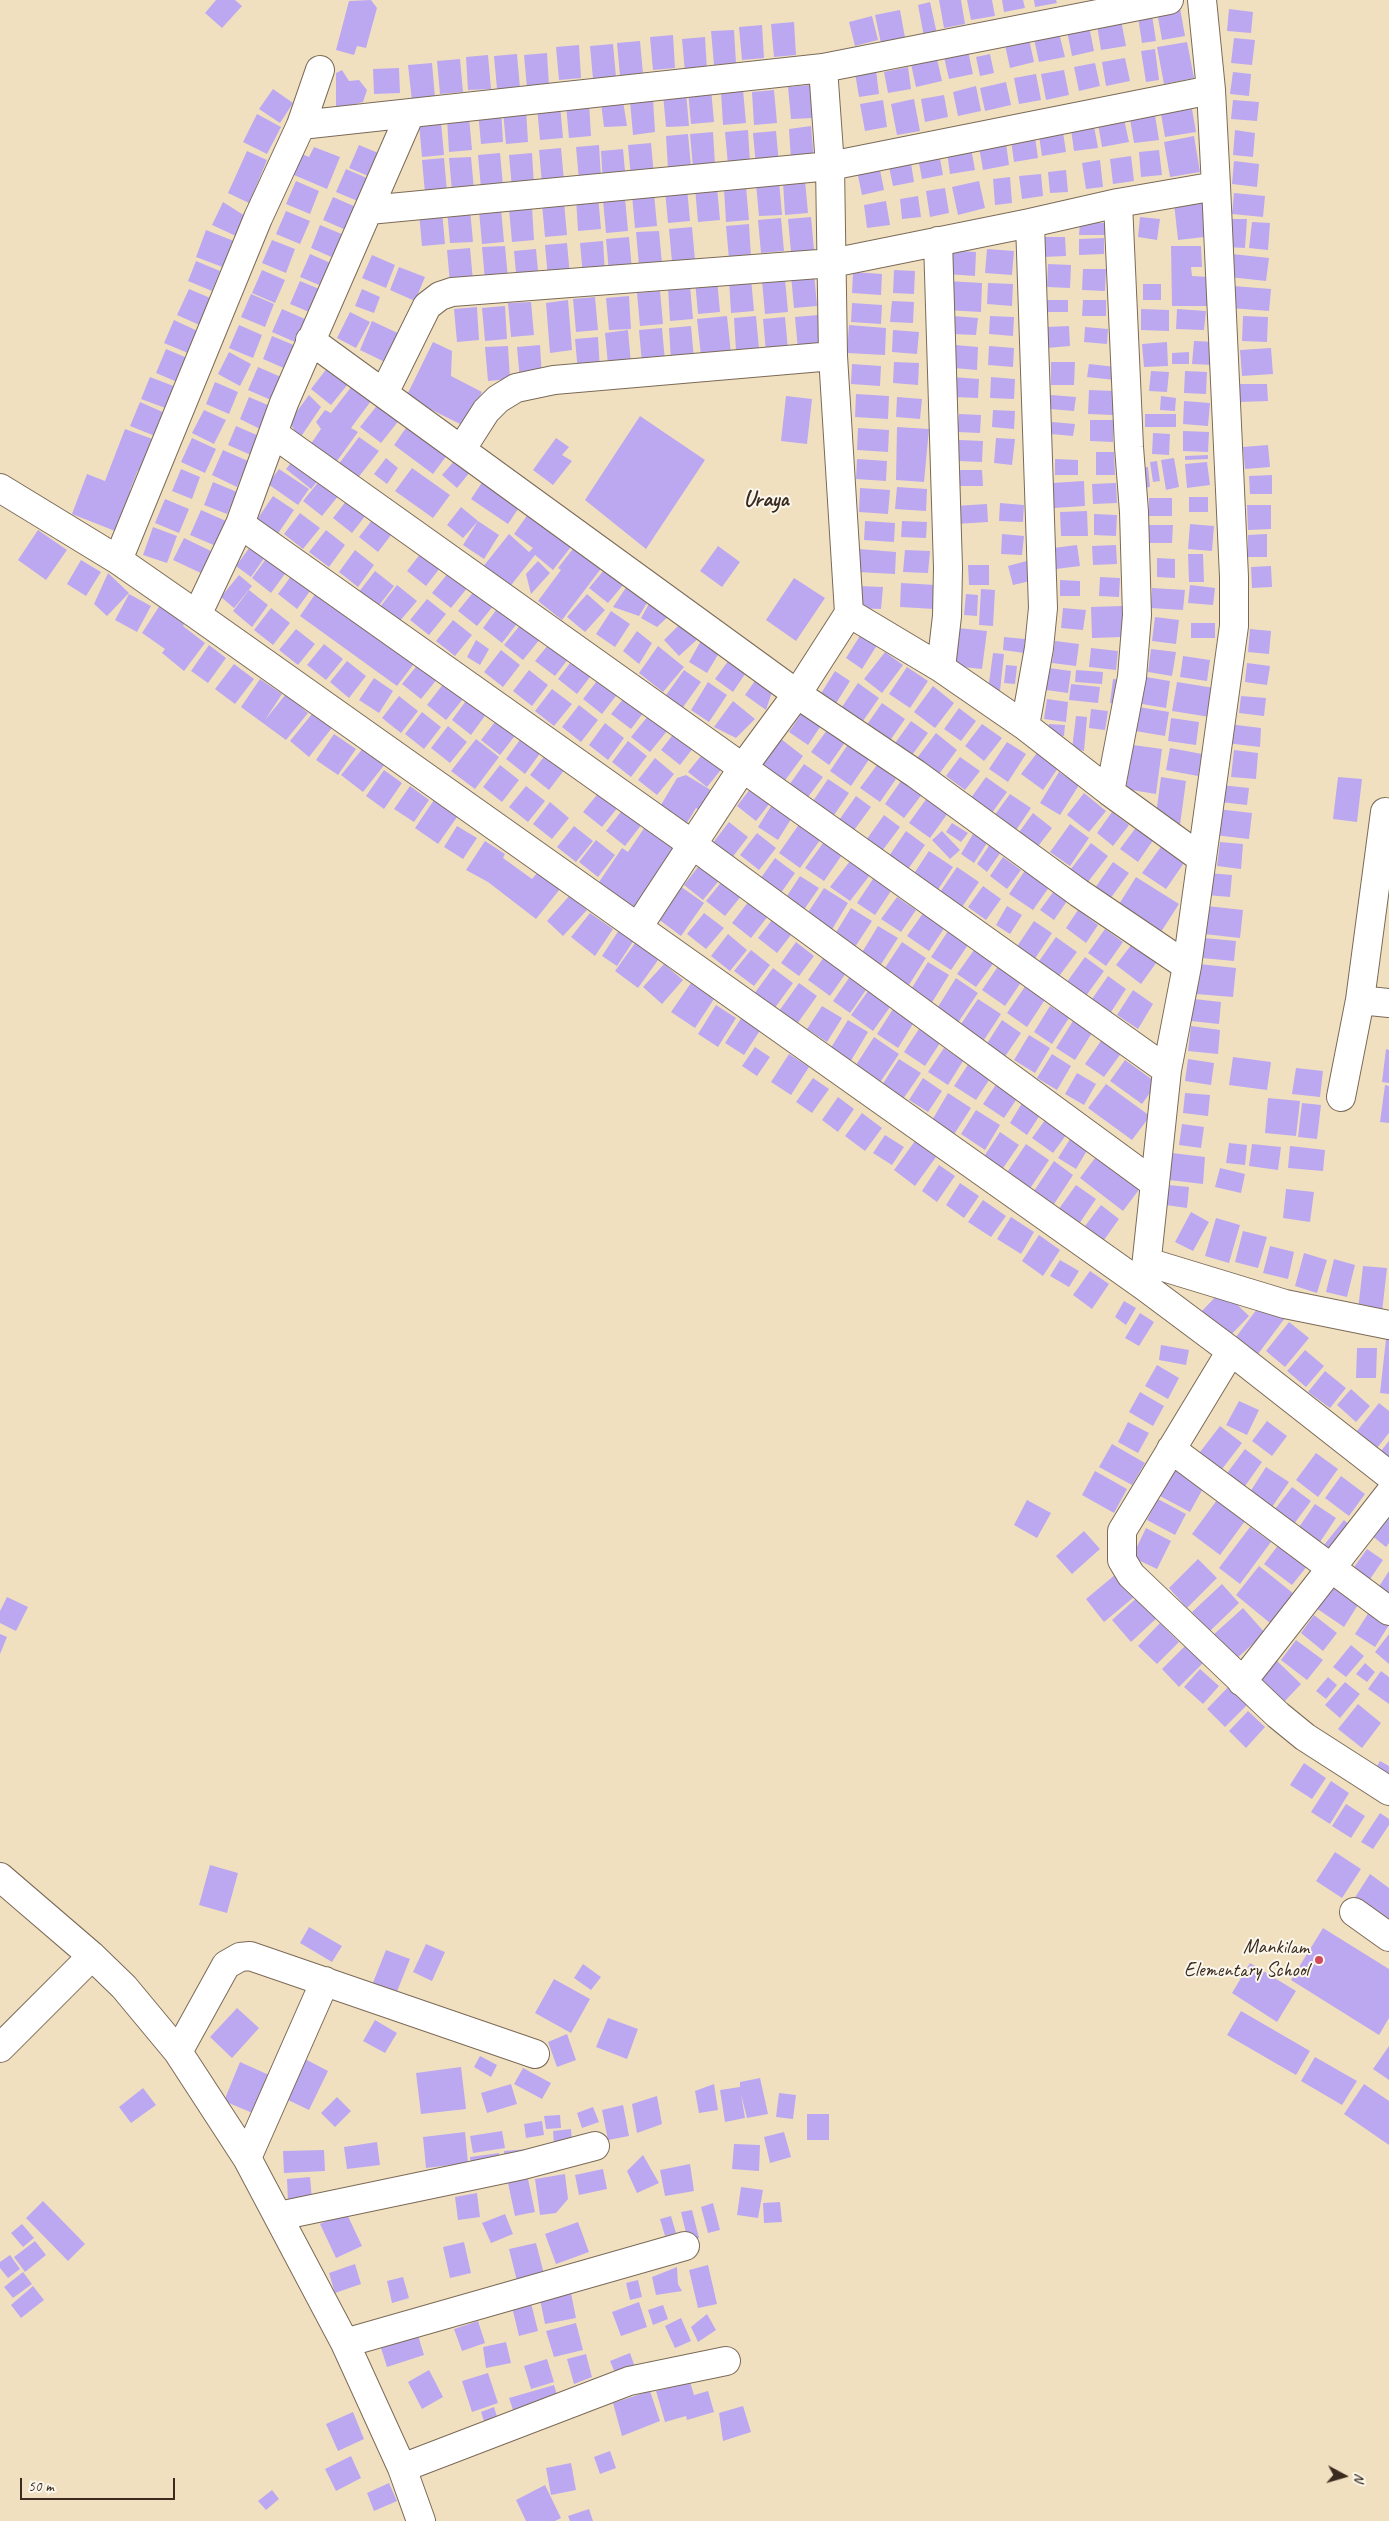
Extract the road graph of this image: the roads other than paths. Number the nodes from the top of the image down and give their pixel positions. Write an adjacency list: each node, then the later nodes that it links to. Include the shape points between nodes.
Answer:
1 (1169, 0): 3 (street)
2 (1202, 0): 5 (street)
3 (822, 68): 6 (street); 8 (street)
4 (320, 70): 7 (street)
5 (1211, 90): 8 (street); 9 (street)
6 (410, 114): 7 (street); 11 (street)
7 (301, 125): 22 (street, via 258,218)
8 (830, 166): 11 (street); 14 (street)
9 (1216, 186): 10 (street); 32 (street, via 1234,626)
10 (1118, 203): 12 (street); 29 (street, via 1137,615 1132,678)
11 (369, 210): 15 (street)
12 (1030, 223): 13 (street); 27 (street, via 1043,608)
13 (938, 241): 14 (street); 25 (street, via 948,568 947,616)
14 (832, 263): 16 (street); 17 (street, via 470,289 446,294 427,306)
15 (310, 340): 17 (street); 18 (street)
16 (833, 356): 19 (street, via 554,380 516,388 486,411); 23 (street)
17 (384, 393): 19 (street)
18 (274, 434): 21 (street); 28 (street)
19 (461, 450): 26 (street)
20 (0, 488): 22 (street)
21 (240, 524): 24 (street); 31 (street)
22 (118, 560): 24 (street)
23 (849, 613): 25 (street); 26 (street)
24 (196, 614): 33 (street)
25 (940, 668): 27 (street)
26 (797, 694): 28 (street); 34 (street, via 916,774 1079,894)
27 (1025, 726): 29 (street)
28 (744, 766): 31 (street); 37 (street)
29 (1110, 792): 32 (street)
30 (1385, 812): 35 (street)
31 (693, 845): 33 (street); 39 (street)
32 (1201, 858): 34 (street)
33 (638, 928): 40 (street)
34 (1186, 966): 37 (street)
35 (1360, 1000): 36 (street); 38 (street)
36 (1389, 1003)
37 (1167, 1070): 39 (street)
38 (1341, 1096)
39 (1154, 1183): 40 (street)
40 (1146, 1274): 41 (street); 42 (street)
41 (1389, 1325)
42 (1232, 1350): 43 (street); 44 (street)
43 (1171, 1449): 46 (street); 48 (street, via 1122,1531 1122,1560 1131,1575)
44 (1389, 1475)
45 (1389, 1494): 46 (street)
46 (1333, 1569): 47 (street); 48 (street)
47 (1389, 1611)
48 (1242, 1682): 49 (street, via 1305,1737)
49 (1389, 1791)
50 (0, 1877): 53 (street)
51 (1354, 1912): 52 (street)
52 (1389, 1936)
53 (92, 1956): 55 (street); 56 (street, via 124,1987)
54 (325, 1981): 56 (street, via 250,1956 240,1957 226,1965); 57 (street); 59 (street)
55 (0, 2048)
56 (178, 2052): 59 (street)
57 (535, 2054)
58 (596, 2146): 60 (street, via 523,2165)
59 (247, 2158): 60 (street)
60 (280, 2216): 62 (street)
61 (685, 2246): 62 (street)
62 (345, 2343): 64 (street)
63 (726, 2361): 64 (street, via 629,2380)
64 (402, 2468): 65 (street)
65 (421, 2521)

